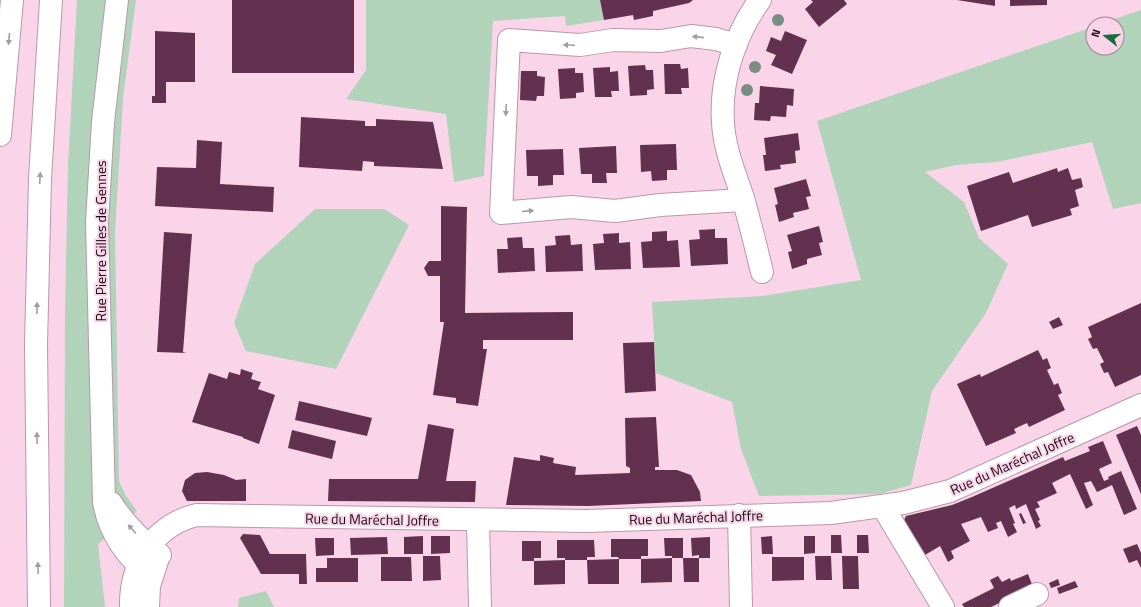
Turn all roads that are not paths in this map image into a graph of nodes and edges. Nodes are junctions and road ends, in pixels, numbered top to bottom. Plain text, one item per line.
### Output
1 (12, 0) edge
2 (51, 0) edge
3 (117, 0) edge
4 (760, 0) edge
5 (736, 45) junction
6 (0, 135) edge
7 (743, 200) junction
8 (762, 272) dead end
9 (1141, 405) edge
10 (883, 507) junction
11 (739, 515) junction
12 (478, 520) junction
13 (150, 560) junction
14 (1037, 594) dead end
15 (40, 607) edge
16 (131, 607) edge
17 (148, 607) edge
18 (480, 607) edge
19 (741, 607) edge
20 (943, 607) edge
21 (1010, 607) edge

1 -> 6 main road
15 -> 2 main road
3 - 13 main road, Rue Pierre Gilles de Gennes
4 - 5 main road
5 - 7 main road
5 -> 7 main road
7 - 8 main road
9 - 10 main road, Rue du Maréchal Joffre
10 - 11 main road, Rue du Maréchal Joffre
10 - 20 main road
11 - 12 main road, Rue du Maréchal Joffre
11 - 19 main road
12 - 13 main road, Rue du Maréchal Joffre
12 - 18 main road
13 - 16 main road
13 - 17 main road
14 - 21 main road

